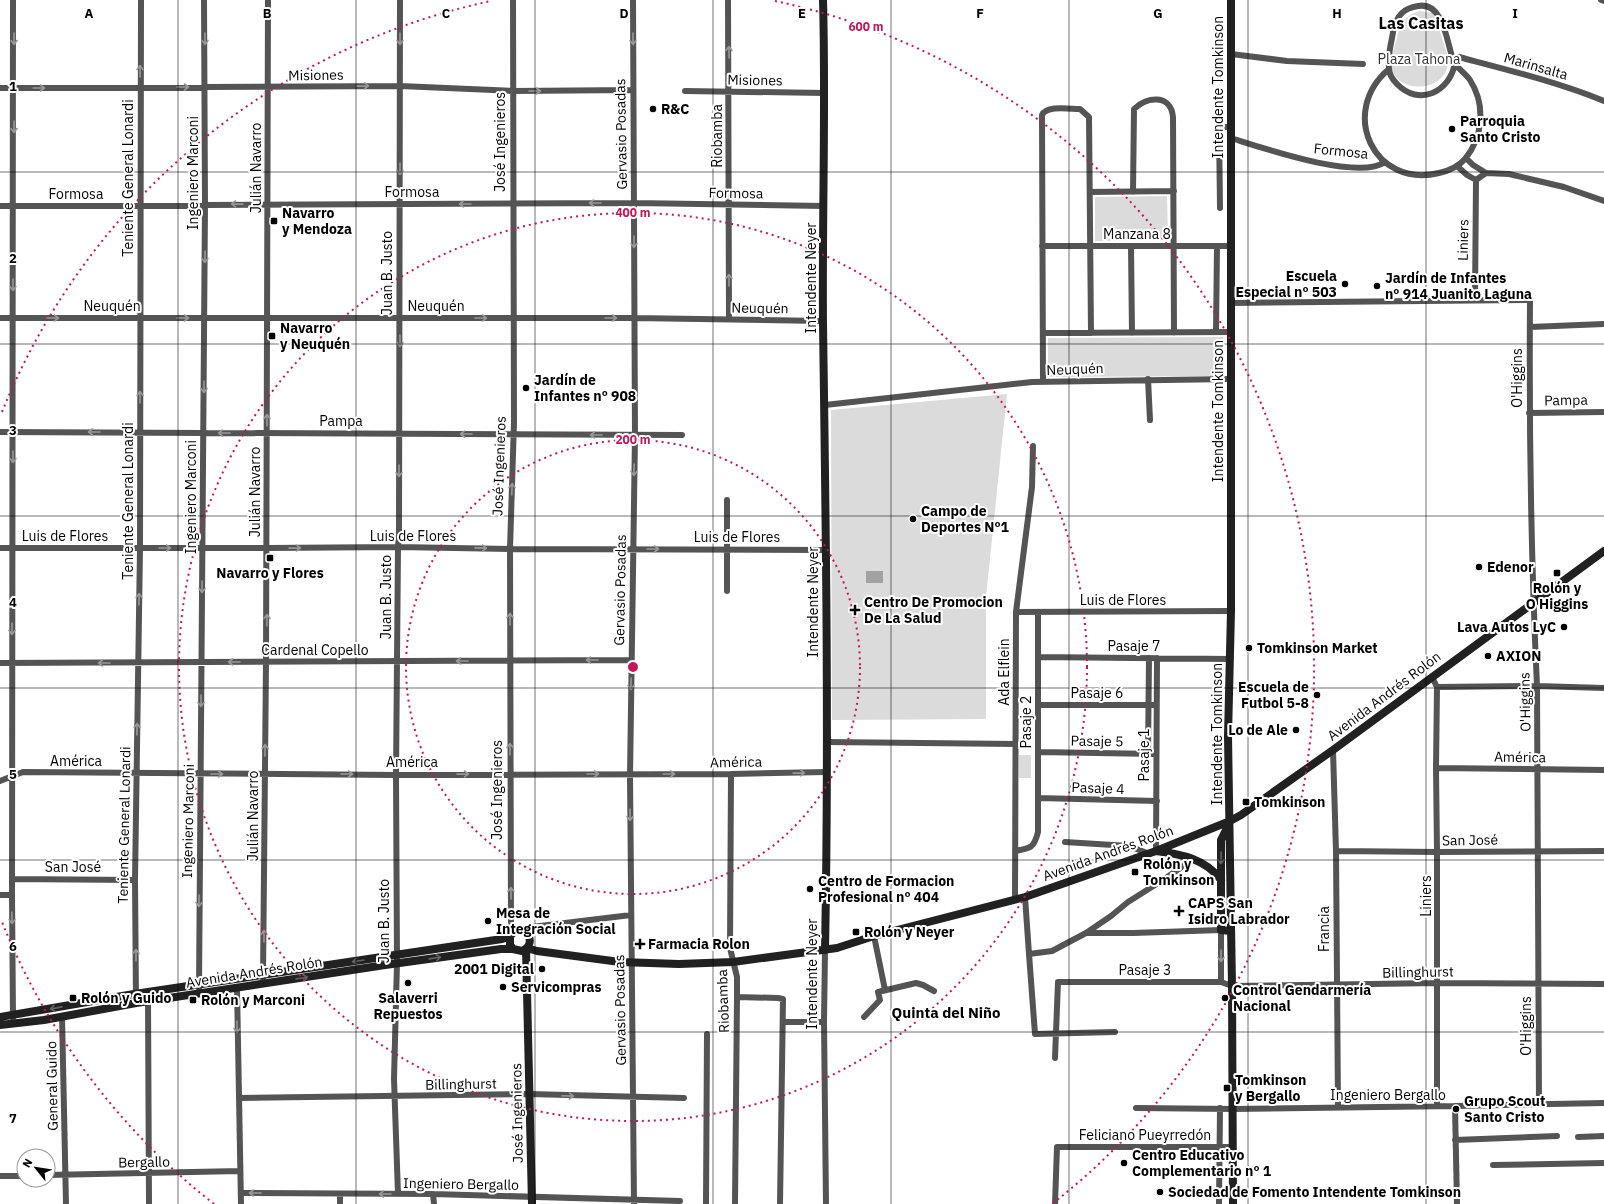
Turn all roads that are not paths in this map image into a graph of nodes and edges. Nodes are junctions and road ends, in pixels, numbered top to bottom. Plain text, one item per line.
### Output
1 (13, 0) edge
2 (140, 0) edge
3 (204, 0) edge
4 (268, 0) edge
5 (400, 0) edge
6 (513, 0) edge
7 (633, 0) edge
8 (728, 0) edge
9 (823, 0) edge
10 (1231, 0) edge
11 (1421, 3) edge
12 (1231, 54) junction
13 (1459, 57) dead end
14 (1455, 63) junction
15 (1363, 64) dead end
16 (1389, 69) junction
17 (400, 86) junction
18 (205, 87) junction
19 (268, 87) junction
20 (0, 88) edge
21 (14, 88) junction
22 (140, 88) junction
23 (633, 90) junction
24 (514, 91) junction
25 (685, 91) dead end
26 (729, 91) junction
27 (825, 93) junction
28 (1604, 101) edge
29 (1216, 118) dead end
30 (1231, 127) junction
31 (1219, 128) junction
32 (1231, 138) junction
33 (1466, 158) junction
34 (1385, 162) junction
35 (1457, 166) junction
36 (1486, 173) junction
37 (1476, 180) junction
38 (1174, 191) junction
39 (1090, 192) junction
40 (1133, 192) junction
41 (1604, 201) edge
42 (513, 203) junction
43 (634, 203) junction
44 (205, 204) junction
45 (400, 204) junction
46 (140, 205) junction
47 (268, 205) junction
48 (729, 205) junction
49 (0, 206) edge
50 (14, 206) junction
51 (824, 206) junction
52 (1220, 208) dead end
53 (1042, 246) junction
54 (1090, 246) junction
55 (1131, 246) junction
56 (1174, 246) junction
57 (1217, 246) junction
58 (1232, 246) junction
59 (1474, 300) junction
60 (1232, 303) junction
61 (0, 318) edge
62 (13, 318) junction
63 (140, 318) junction
64 (204, 318) junction
65 (268, 318) junction
66 (399, 318) junction
67 (514, 318) junction
68 (634, 318) junction
69 (730, 319) junction
70 (824, 321) junction
71 (1604, 324) edge
72 (1530, 327) junction
73 (1174, 332) junction
74 (1216, 332) junction
75 (1232, 332) junction
76 (1043, 333) junction
77 (1091, 333) junction
78 (1132, 333) junction
79 (1148, 379) junction
80 (1231, 379) junction
81 (1043, 382) junction
82 (825, 405) junction
83 (1529, 412) junction
84 (1604, 412) edge
85 (1150, 420) dead end
86 (0, 432) edge
87 (13, 432) junction
88 (140, 432) junction
89 (203, 433) junction
90 (267, 433) junction
91 (399, 434) junction
92 (514, 434) junction
93 (635, 435) junction
94 (682, 435) dead end
95 (1033, 446) dead end
96 (727, 500) dead end
97 (398, 547) junction
98 (0, 548) edge
99 (13, 548) junction
100 (140, 548) junction
101 (202, 548) junction
102 (267, 548) junction
103 (510, 549) junction
104 (632, 549) junction
105 (727, 549) junction
106 (825, 550) junction
107 (1604, 551) edge
108 (727, 591) dead end
109 (1535, 601) junction
110 (1231, 611) junction
111 (1016, 612) junction
112 (1038, 612) junction
113 (1038, 658) junction
114 (1149, 658) junction
115 (1157, 658) junction
116 (1230, 659) junction
117 (631, 660) junction
118 (398, 661) junction
119 (510, 661) junction
120 (201, 662) junction
121 (266, 662) junction
122 (0, 663) edge
123 (12, 663) junction
124 (138, 663) junction
125 (1432, 677) junction
126 (1537, 686) junction
127 (1437, 687) junction
128 (1604, 688) edge
129 (1038, 705) junction
130 (1148, 705) junction
131 (1156, 705) junction
132 (826, 742) junction
133 (1016, 744) junction
134 (1333, 750) junction
135 (1038, 752) junction
136 (1148, 754) junction
137 (1156, 754) junction
138 (1436, 768) junction
139 (1537, 769) junction
140 (1604, 770) edge
141 (826, 772) junction
142 (136, 773) junction
143 (201, 773) junction
144 (510, 773) junction
145 (265, 774) junction
146 (396, 774) junction
147 (630, 774) junction
148 (731, 774) junction
149 (12, 778) junction
150 (0, 782) edge
151 (1038, 798) junction
152 (1157, 801) junction
153 (1230, 821) junction
154 (1065, 842) dead end
155 (1015, 851) junction
156 (1336, 851) junction
157 (1538, 851) junction
158 (1604, 851) edge
159 (1152, 852) junction
160 (1438, 852) junction
161 (1193, 859) junction
162 (12, 879) junction
163 (135, 880) junction
164 (1221, 880) junction
165 (0, 895) edge
166 (12, 895) junction
167 (1025, 897) junction
168 (1015, 899) junction
169 (631, 915) junction
170 (522, 930) junction
171 (1221, 930) junction
172 (1231, 931) junction
173 (1086, 933) junction
174 (511, 934) junction
175 (874, 936) junction
176 (528, 947) junction
177 (513, 949) junction
178 (825, 950) junction
179 (1029, 954) junction
180 (397, 959) junction
181 (733, 962) junction
182 (632, 963) junction
183 (264, 975) junction
184 (1222, 982) junction
185 (1438, 983) junction
186 (263, 984) junction
187 (1538, 984) junction
188 (1604, 984) edge
189 (198, 985) junction
190 (1336, 985) junction
191 (1232, 986) junction
192 (237, 988) junction
193 (886, 990) junction
194 (934, 991) dead end
195 (148, 992) junction
196 (136, 994) junction
197 (199, 994) junction
198 (737, 997) junction
199 (148, 1002) junction
200 (136, 1003) junction
201 (62, 1016) junction
202 (0, 1017) edge
203 (864, 1017) dead end
204 (13, 1020) junction
205 (783, 1022) junction
206 (824, 1022) junction
207 (0, 1025) edge
208 (1115, 1032) dead end
209 (1057, 1033) junction
210 (707, 1034) dead end
211 (1055, 1058) dead end
212 (529, 1094) junction
213 (395, 1097) junction
214 (239, 1098) junction
215 (633, 1098) junction
216 (684, 1098) dead end
217 (1538, 1103) junction
218 (1604, 1103) edge
219 (1437, 1106) junction
220 (1455, 1106) junction
221 (1338, 1107) junction
222 (1136, 1108) dead end
223 (1220, 1108) junction
224 (1233, 1109) junction
225 (1557, 1136) dead end
226 (1604, 1136) edge
227 (1578, 1137) dead end
228 (1455, 1140) junction
229 (1220, 1147) junction
230 (1233, 1147) junction
231 (1604, 1163) edge
232 (1493, 1165) dead end
233 (240, 1171) junction
234 (150, 1174) junction
235 (56, 1175) edge
236 (66, 1175) junction
237 (0, 1176) edge
238 (16, 1176) edge
239 (241, 1193) junction
240 (340, 1194) junction
241 (398, 1194) junction
242 (434, 1194) junction
243 (531, 1201) edge
244 (680, 1201) dead end
245 (634, 1202) edge
246 (66, 1204) edge
247 (149, 1204) edge
248 (241, 1204) edge
249 (340, 1204) edge
250 (434, 1204) edge
251 (706, 1204) edge
252 (735, 1204) edge
253 (780, 1204) edge
254 (826, 1204) edge
255 (1055, 1204) edge
256 (1219, 1204) edge
257 (1233, 1204) edge
258 (1457, 1204) edge

1 -> 21 street
22 -> 2 street, Teniente General Lonardi
3 -> 18 street, Ingeniero Marconi
4 - 19 street, Julián Navarro
5 -> 17 street, Juan B. Justo
6 - 24 street, José Ingenieros
7 -> 23 street, Gervasio Posadas
26 -> 8 street, Riobamba
9 - 27 street, Intendente Neyer
10 - 12 street, Intendente Tomkinson
11 - 14 street
11 - 16 street
12 - 15 street
12 - 30 street, Intendente Tomkinson
13 - 28 street, Marinsalta
14 - 16 street
14 - 33 street
16 - 34 street
19 -> 17 street, Misiones
17 - 24 street, Misiones
17 -> 45 street, Juan B. Justo
18 - 19 street, Misiones
22 -> 18 street, Misiones
18 - 44 street, Ingeniero Marconi
19 - 47 street, Julián Navarro
20 - 21 street, Misiones
21 -> 22 street, Misiones
21 -> 50 street
22 - 46 street, Teniente General Lonardi
24 -> 23 street, Misiones
23 - 43 street, Gervasio Posadas
24 - 42 street, José Ingenieros
25 - 26 street, Misiones
26 - 27 street, Misiones
26 - 48 street, Riobamba
27 - 51 street, Intendente Neyer
29 - 31 street
30 - 31 street
30 - 32 street, Intendente Tomkinson
31 - 52 street
32 - 34 street, Formosa
32 - 58 street, Intendente Tomkinson
33 - 35 street
33 - 36 street
34 - 35 street, Formosa
35 - 37 street
36 - 37 street
36 - 41 street
37 - 59 street, Liniers
38 - 40 street
38 - 40 street
38 - 56 street
39 - 40 street
39 - 53 street
39 - 54 street
43 -> 42 street, Formosa
42 -> 45 street, Formosa
42 - 67 street, José Ingenieros
43 - 48 street, Formosa
43 -> 68 street, Gervasio Posadas
44 - 46 street, Formosa
47 -> 44 street, Formosa
44 -> 64 street, Ingeniero Marconi
45 - 47 street, Formosa
45 - 66 street, Juan B. Justo
46 - 50 street, Formosa
46 - 63 street, Teniente General Lonardi
47 - 65 street, Julián Navarro
48 - 51 street, Formosa
69 -> 48 street, Riobamba
49 - 50 street, Formosa
50 -> 62 street
51 - 70 street, Intendente Neyer
53 - 54 street, Manzana 8
53 - 76 street
54 - 55 street, Manzana 8
54 - 77 street
55 - 56 street, Manzana 8
55 - 78 street
56 - 57 street, Manzana 8
56 - 73 street
57 - 58 street, Manzana 8
57 - 74 street
58 - 60 street, Intendente Tomkinson
59 - 60 street
59 - 72 street, O'Higgins
60 - 75 street, Intendente Tomkinson
61 - 62 street, Neuquén
62 -> 63 street, Neuquén
62 - 87 street
63 -> 64 street, Neuquén
88 -> 63 street, Teniente General Lonardi
64 - 65 street, Neuquén
64 -> 89 street, Ingeniero Marconi
65 - 66 street, Neuquén
90 -> 65 street, Julián Navarro
66 -> 67 street, Neuquén
66 -> 91 street, Juan B. Justo
67 -> 68 street, Neuquén
67 - 92 street, José Ingenieros
68 - 69 street, Neuquén
68 - 93 street, Gervasio Posadas
69 - 70 street, Neuquén
70 - 82 street, Intendente Neyer
71 - 72 street
72 - 83 street, O'Higgins
73 - 74 street
73 - 78 street
74 - 75 street
75 - 80 street, Intendente Tomkinson
76 - 77 street
76 - 81 street
77 - 78 street
79 - 80 street, Neuquén
79 - 81 street, Neuquén
79 - 85 street
80 - 110 street, Intendente Tomkinson
81 - 82 street, Neuquén
82 - 106 street, Intendente Neyer
83 - 84 street, Pampa
83 - 109 street, O'Higgins
86 - 87 street, Pampa
88 -> 87 street, Pampa
87 -> 99 street
88 - 89 street, Pampa
88 - 100 street, Teniente General Lonardi
90 -> 89 street, Pampa
89 - 101 street, Ingeniero Marconi
90 - 91 street, Pampa
90 - 102 street, Julián Navarro
92 -> 91 street, Pampa
91 -> 97 street, Juan B. Justo
93 -> 92 street, Pampa
103 -> 92 street, José Ingenieros
93 - 94 street, Pampa
93 -> 104 street, Gervasio Posadas
95 - 111 street, Ada Elflein
96 - 105 street
102 -> 97 street, Luis de Flores
97 -> 103 street, Luis de Flores
97 - 118 street, Juan B. Justo
98 - 99 street, Luis de Flores
99 - 100 street, Luis de Flores
99 -> 123 street
100 -> 101 street, Luis de Flores
124 -> 100 street, Teniente General Lonardi
101 - 102 street, Luis de Flores
101 -> 120 street, Ingeniero Marconi
121 -> 102 street, Julián Navarro
103 - 104 street, Luis de Flores
119 -> 103 street, José Ingenieros
104 -> 105 street, Luis de Flores
104 - 117 street, Gervasio Posadas
105 - 106 street, Luis de Flores
105 - 108 street
106 - 132 street, Intendente Neyer
107 - 109 street, Avenida Andrés Rolón
109 - 125 street, Avenida Andrés Rolón
109 - 126 street, O'Higgins
110 - 112 street, Luis de Flores
110 - 116 street, Intendente Tomkinson
111 - 112 street, Luis de Flores
111 - 133 street, Ada Elflein
112 - 113 street, Pasaje 2
113 - 114 street, Pasaje 7
113 - 129 street, Pasaje 2
114 - 115 street, Pasaje 7
114 - 130 street, Pasaje 1
115 - 116 street, Pasaje 7
115 - 131 street, Pasaje 1
116 - 153 street, Intendente Tomkinson
117 -> 119 street, Cardenal Copello
117 -> 147 street, Gervasio Posadas
119 -> 118 street, Cardenal Copello
118 - 121 street, Cardenal Copello
118 - 146 street, Juan B. Justo
144 -> 119 street, José Ingenieros
121 -> 120 street, Cardenal Copello
120 - 124 street, Cardenal Copello
120 -> 143 street, Ingeniero Marconi
145 -> 121 street, Julián Navarro
122 - 123 street, Cardenal Copello
124 -> 123 street, Cardenal Copello
123 - 149 street
142 -> 124 street, Teniente General Lonardi
125 - 127 street
125 - 134 street, Avenida Andrés Rolón
126 - 127 street
126 - 128 street
126 - 139 street, O'Higgins
127 - 138 street, Liniers
129 - 130 street, Pasaje 6
129 - 135 street, Pasaje 2
130 - 131 street, Pasaje 6
130 - 136 street, Pasaje 1
131 - 137 street, Pasaje 1
132 - 133 street
132 - 141 street, Intendente Neyer
133 - 155 street, Ada Elflein
134 - 153 street, Avenida Andrés Rolón
134 - 156 street, Francia
135 - 136 street, Pasaje 5
135 - 151 street, Pasaje 2
136 - 137 street, Pasaje 5
137 - 152 street, Pasaje 1
138 - 139 street, América
138 - 160 street, Liniers
139 - 140 street, América
139 - 157 street, O'Higgins
148 -> 141 street, América
141 - 178 street, Intendente Neyer
142 - 143 street, América
142 - 149 street, América
142 - 163 street, Teniente General Lonardi
143 -> 145 street, América
143 -> 189 street, Ingeniero Marconi
146 -> 144 street, América
144 -> 147 street, América
174 -> 144 street, José Ingenieros
145 -> 146 street, América
183 -> 145 street, Julián Navarro
146 - 180 street, Juan B. Justo
147 -> 148 street, América
147 -> 169 street, Gervasio Posadas
148 - 181 street, Riobamba
149 - 150 street, América
149 - 162 street
151 - 152 street, Pasaje 4
151 - 155 street, Pasaje 2
152 - 159 street, Pasaje 1
153 - 159 street, Avenida Andrés Rolón
153 -> 164 street, Intendente Tomkinson
153 - 172 street, Intendente Tomkinson
154 - 159 street
155 - 168 street, Ada Elflein
156 - 160 street, San José
156 - 190 street, Francia
157 - 158 street, San José
157 - 160 street, San José
157 - 187 street, O'Higgins
159 - 161 street
159 - 167 street, Avenida Andrés Rolón
160 - 185 street, Liniers
161 - 164 street
161 - 173 street
162 - 163 street, San José
162 - 166 street
196 -> 163 street, Teniente General Lonardi
164 - 171 street, Intendente Tomkinson
165 - 166 street
166 -> 204 street
167 - 168 street, Avenida Andrés Rolón
167 - 179 street
168 - 175 street, Avenida Andrés Rolón
169 - 170 street
169 - 182 street, Gervasio Posadas
170 - 174 street, Avenida Andrés Rolón
170 - 176 street, Avenida Andrés Rolón
171 - 172 street
171 - 173 street
171 -> 184 street, Intendente Tomkinson
172 - 191 street, Intendente Tomkinson
173 - 179 street
174 - 177 street
174 - 180 street, Avenida Andrés Rolón
175 - 178 street, Avenida Andrés Rolón
175 - 193 street
176 - 177 street, Avenida Andrés Rolón
176 - 182 street, Avenida Andrés Rolón
176 - 212 street, José Ingenieros
180 -> 177 street, Avenida Andrés Rolón
178 - 181 street, Avenida Andrés Rolón
178 - 206 street, Intendente Neyer
179 - 209 street
180 -> 183 street, Avenida Andrés Rolón
186 -> 180 street, Avenida Andrés Rolón
180 - 213 street, Juan B. Justo
181 - 182 street, Avenida Andrés Rolón
181 - 198 street, Riobamba
182 - 215 street, Gervasio Posadas
183 - 186 street, Julián Navarro
183 - 189 street, Avenida Andrés Rolón
184 - 191 street, Pasaje 3
184 - 209 street, Pasaje 3
185 - 187 street, Billinghurst
185 - 190 street, Billinghurst
185 - 219 street, Liniers
186 - 192 street, Avenida Andrés Rolón
187 - 188 street, Billinghurst
187 - 217 street, O'Higgins
189 - 195 street, Avenida Andrés Rolón
189 - 197 street, Ingeniero Marconi
190 - 191 street, Billinghurst
190 - 221 street, Francia
191 - 224 street, Intendente Tomkinson
192 - 197 street, Avenida Andrés Rolón
192 -> 214 street
193 - 194 street
193 - 203 street
195 - 196 street, Avenida Andrés Rolón
195 - 199 street
196 - 200 street, Teniente General Lonardi
196 -> 204 street, Avenida Andrés Rolón
197 - 199 street, Avenida Andrés Rolón
198 - 205 street
198 - 252 street, Riobamba
199 - 200 street, Avenida Andrés Rolón
199 - 234 street
200 - 201 street, Avenida Andrés Rolón
201 - 204 street, Avenida Andrés Rolón
201 - 236 street, General Guido
202 - 204 street, Avenida Andrés Rolón
204 - 207 street, Avenida Andrés Rolón
205 - 206 street
205 - 253 street
206 - 254 street, Intendente Neyer
208 - 209 street
209 - 211 street
210 - 251 street
212 - 213 street, Billinghurst
212 -> 215 street, Billinghurst
212 - 243 street, José Ingenieros
213 - 214 street, Billinghurst
213 - 241 street, Juan B. Justo
214 - 233 street
215 - 216 street, Billinghurst
215 - 245 street, Gervasio Posadas
217 - 218 street, Ingeniero Bergallo
217 - 220 street, Ingeniero Bergallo
219 - 220 street, Ingeniero Bergallo
219 - 221 street, Ingeniero Bergallo
220 - 228 street
221 - 224 street, Ingeniero Bergallo
222 - 223 street, Ingeniero Bergallo
223 - 224 street, Ingeniero Bergallo
223 - 229 street
224 - 230 street, Intendente Tomkinson
225 - 228 street
226 - 227 street
228 - 258 street
229 - 230 street, Feliciano Pueyrredón
229 - 255 street, Feliciano Pueyrredón
229 - 256 street
230 - 257 street, Intendente Tomkinson
231 - 232 street
233 - 234 street, Bergallo
233 - 239 street
234 - 236 street, Bergallo
234 - 247 street
235 - 236 street, Bergallo
236 - 246 street, General Guido
237 - 238 street
240 -> 239 street, Ingeniero Bergallo
239 - 248 street
241 -> 240 street, Ingeniero Bergallo
240 - 249 street
241 - 242 street, Ingeniero Bergallo
242 - 243 street, Ingeniero Bergallo
242 - 250 street
243 - 245 street, Ingeniero Bergallo
244 - 245 street, Ingeniero Bergallo

